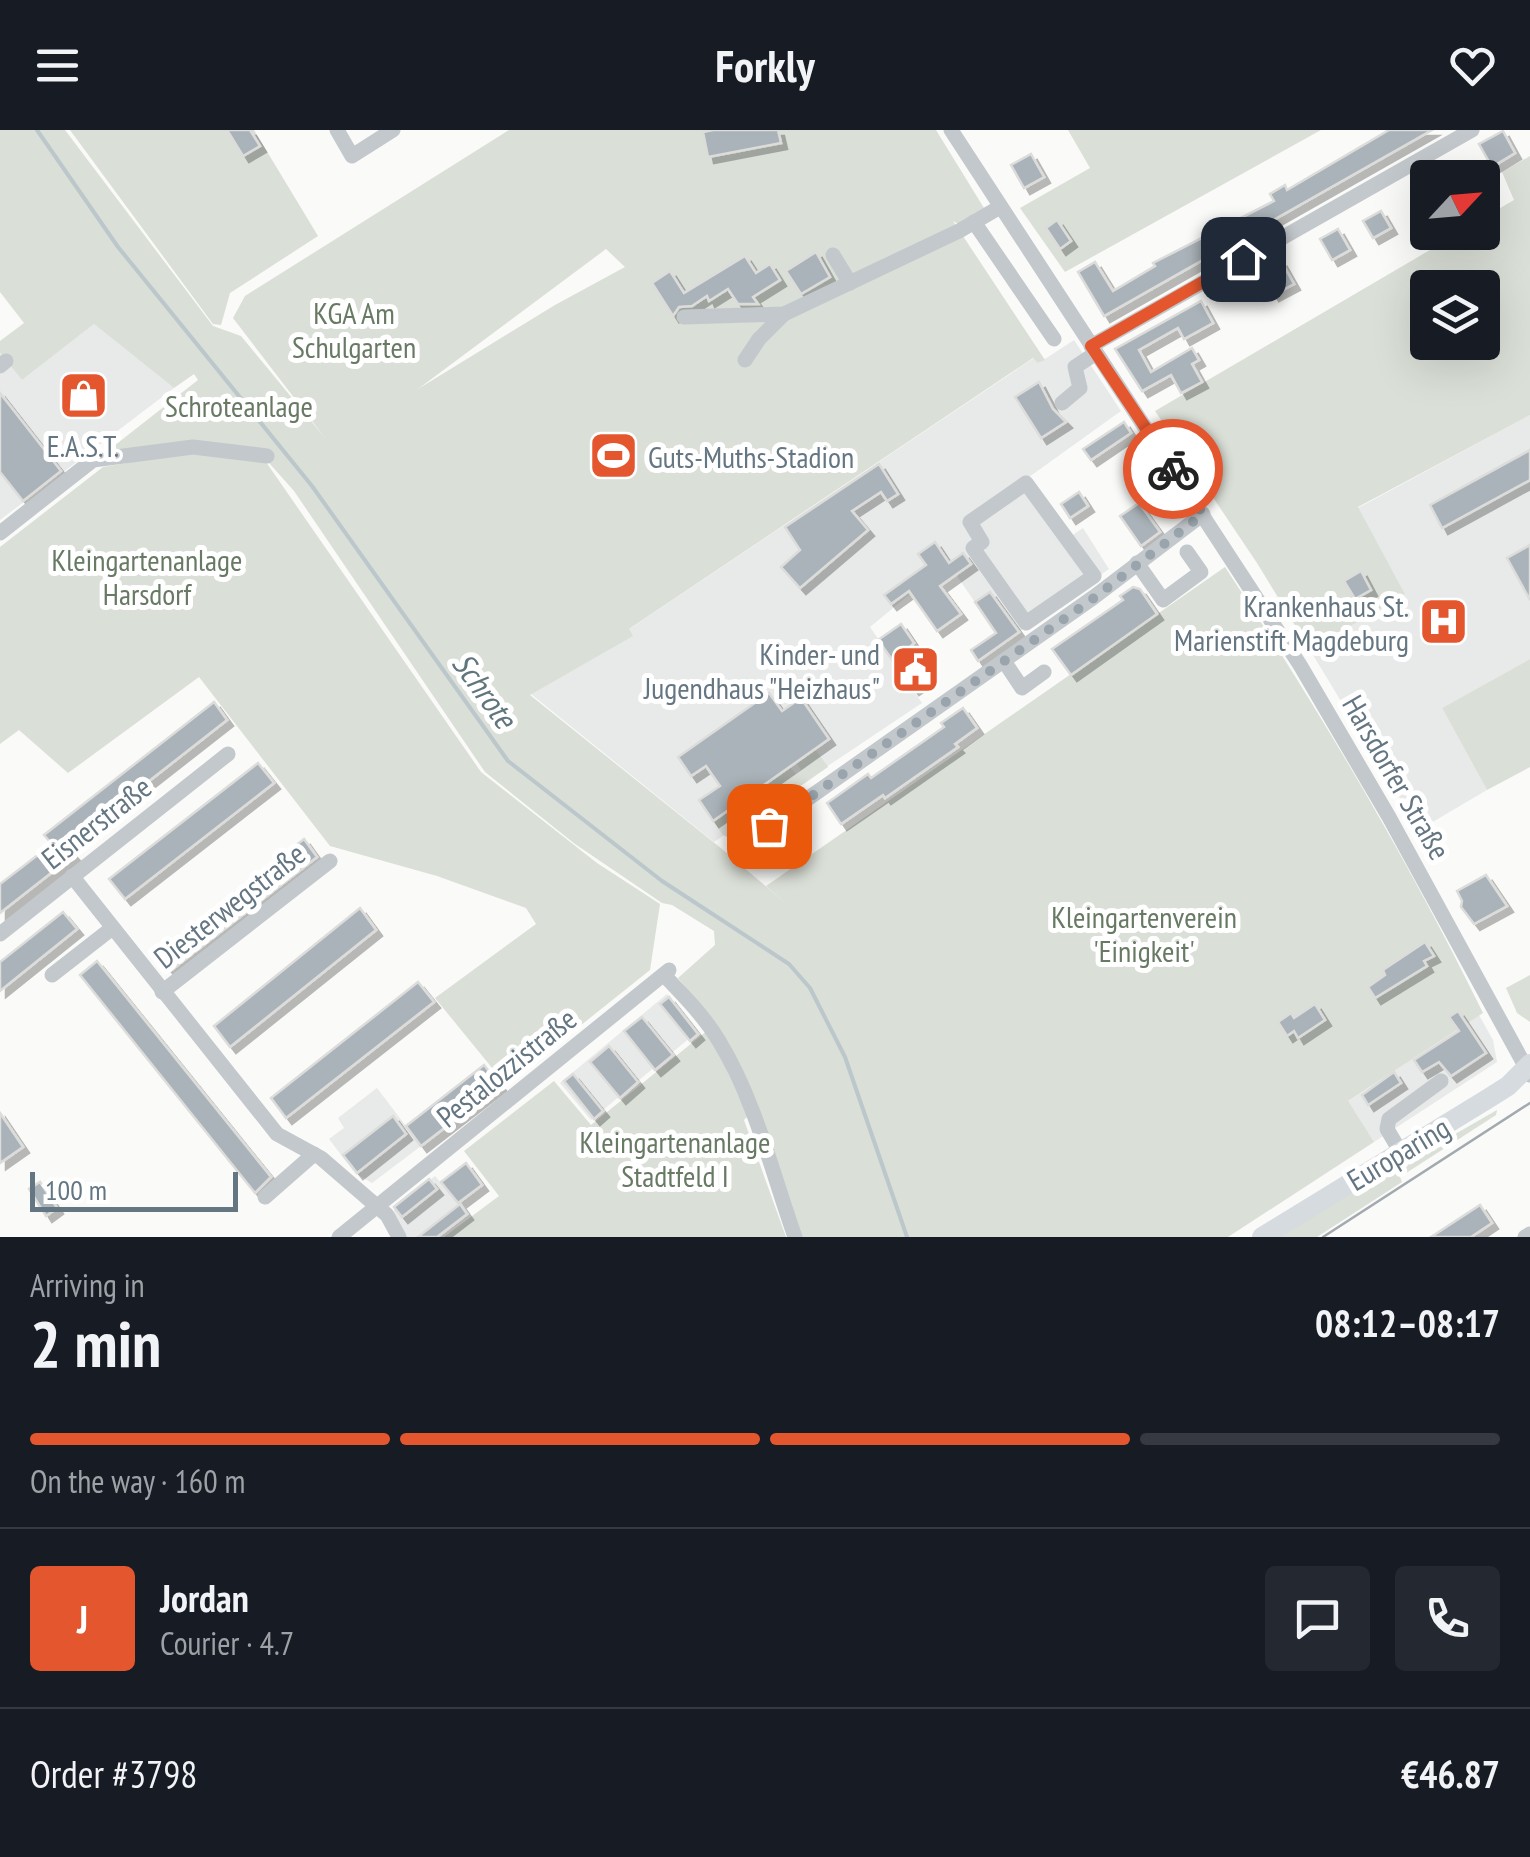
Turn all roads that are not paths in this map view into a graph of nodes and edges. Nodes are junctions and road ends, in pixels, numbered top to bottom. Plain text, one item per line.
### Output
1 (337, 130) edge
2 (394, 130) edge
3 (951, 130) edge
4 (1472, 130) edge
5 (1000, 207) junction
6 (974, 222) junction
7 (833, 254) dead end
8 (1055, 260) dead end
9 (1039, 269) junction
10 (850, 283) junction
11 (784, 314) junction
12 (684, 317) dead end
13 (1054, 338) dead end
14 (1093, 349) junction
15 (745, 360) dead end
16 (1062, 403) dead end
17 (268, 456) dead end
18 (1203, 514) junction
19 (0, 533) edge
20 (1187, 552) dead end
21 (1138, 563) junction
22 (1026, 623) joint
23 (1004, 661) junction
24 (1044, 672) dead end
25 (228, 754) dead end
26 (769, 826) dead end
27 (330, 861) dead end
28 (72, 876) junction
29 (112, 929) junction
30 (0, 934) edge
31 (52, 975) dead end
32 (162, 992) junction
33 (1529, 1069) edge
34 (1442, 1082) dead end
35 (1400, 1151) junction
36 (314, 1154) junction
37 (266, 1197) dead end
38 (378, 1206) junction
39 (339, 1237) edge
40 (400, 1237) edge
41 (795, 1237) edge
42 (1262, 1237) edge

1 - 2 street
3 - 5 street, Harsdorfer Straße
4 - 14 street
5 - 6 street
5 - 9 street, Harsdorfer Straße
6 - 10 street
6 - 13 street
7 - 10 street
8 - 9 street
9 - 14 street, Harsdorfer Straße
10 - 11 street
11 - 12 street
11 - 15 street
14 - 16 street
14 - 18 street, Harsdorfer Straße
17 - 19 street
18 - 21 street
18 - 33 street, Harsdorfer Straße
20 - 21 street
21 - 23 street
22 - 22 street
23 - 24 street
23 - 26 street
25 - 28 street, Eisnerstraße
27 - 32 street, Diesterwegstraße
28 - 29 street, Diesterwegstraße
28 - 30 street, Eisnerstraße
29 - 31 street
29 - 32 street, Diesterwegstraße
32 - 36 street, Diesterwegstraße
33 - 35 main road, Europaring
34 - 35 street
35 - 42 main road, Europaring
36 - 37 street
36 - 38 street, Diesterwegstraße
38 - 39 street, Pestalozzistraße
38 - 40 street
38 - 41 street, Pestalozzistraße

